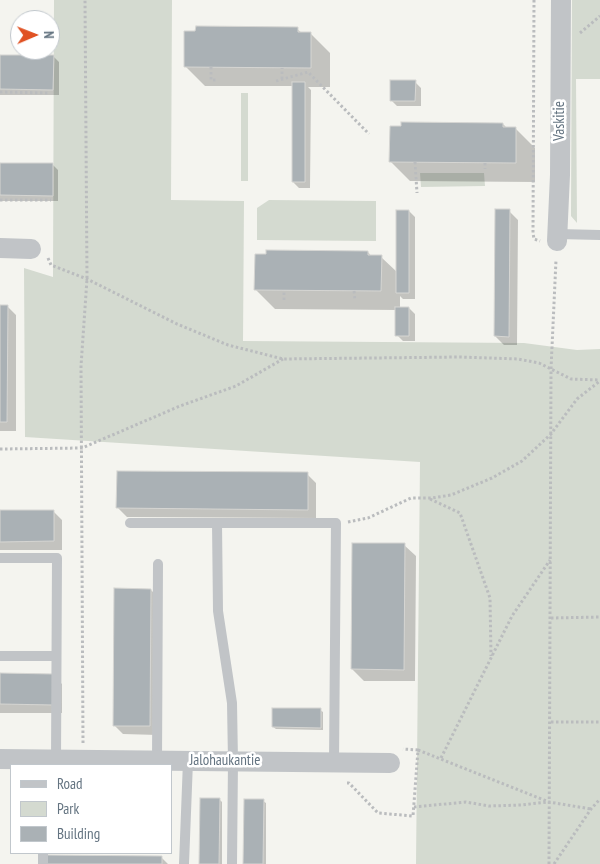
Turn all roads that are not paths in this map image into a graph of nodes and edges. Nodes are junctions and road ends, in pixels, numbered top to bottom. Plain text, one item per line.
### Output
1 (561, 0) edge
2 (600, 235) edge
3 (558, 238) joint
4 (0, 248) edge
5 (39, 253) road end
6 (130, 523) dead end
7 (217, 523) junction
8 (0, 558) edge
9 (158, 564) dead end
10 (0, 656) edge
11 (56, 656) junction
12 (0, 759) edge
13 (157, 761) junction
14 (188, 761) junction
15 (47, 762) edge
16 (233, 762) junction
17 (334, 762) junction
18 (390, 763) dead end
19 (184, 864) edge
20 (232, 864) edge

1 - 3 street, Vaskitie
2 - 3 lane
4 - 5 street
6 - 7 lane
7 - 16 lane
7 - 17 lane
8 - 11 lane
9 - 13 lane
10 - 11 lane
11 - 15 lane
12 - 15 street, Jalohaukantie
13 - 14 street, Jalohaukantie
13 - 15 street, Jalohaukantie
14 - 16 street, Jalohaukantie
14 - 19 lane
16 - 17 street, Jalohaukantie
16 - 20 lane
17 - 18 street, Jalohaukantie

